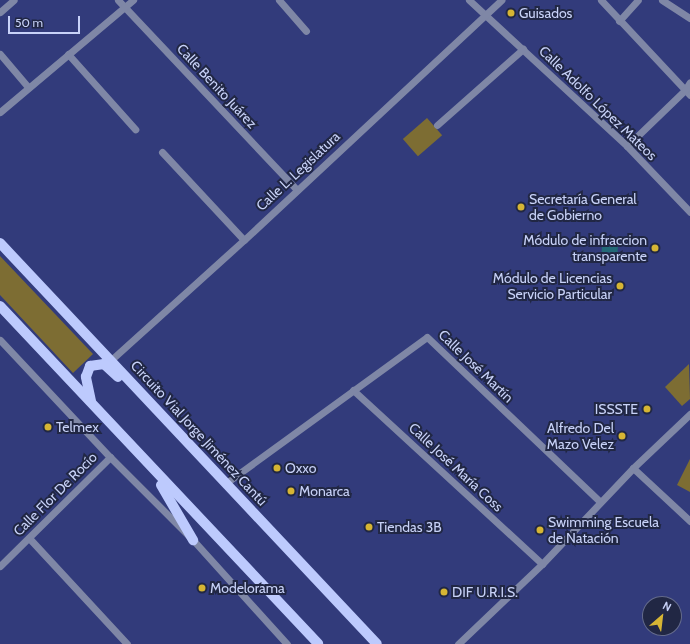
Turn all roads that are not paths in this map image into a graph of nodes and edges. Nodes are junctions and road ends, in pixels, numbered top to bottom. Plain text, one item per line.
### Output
1 (14, 0) edge
2 (118, 0) edge
3 (133, 0) edge
4 (278, 0) edge
5 (469, 0) edge
6 (501, 0) edge
7 (601, 0) edge
8 (638, 0) edge
9 (662, 0) edge
10 (124, 7) junction
11 (0, 12) edge
12 (485, 15) junction
13 (690, 18) edge
14 (619, 21) junction
15 (306, 31) dead end
16 (523, 48) junction
17 (0, 54) edge
18 (68, 54) junction
19 (690, 82) edge
20 (28, 87) junction
21 (688, 93) edge
22 (0, 112) edge
23 (437, 125) dead end
24 (135, 129) dead end
25 (627, 146) junction
26 (162, 152) dead end
27 (297, 190) junction
28 (690, 212) edge
29 (244, 240) junction
30 (0, 243) edge
31 (0, 306) edge
32 (0, 340) edge
33 (111, 360) junction
34 (353, 390) junction
35 (91, 402) junction
36 (690, 414) edge
37 (188, 442) junction
38 (110, 458) junction
39 (633, 468) junction
40 (152, 470) junction
41 (226, 483) junction
42 (600, 502) junction
43 (690, 521) edge
44 (29, 538) junction
45 (193, 540) junction
46 (542, 564) junction
47 (0, 566) edge
48 (127, 644) edge
49 (287, 644) edge
50 (318, 644) edge
51 (377, 644) edge
52 (458, 644) edge

1 - 11 street
2 - 10 street, Calle Benito Juárez
3 - 10 street
4 - 15 street
5 - 12 street, Calle Adolfo López Mateos
6 - 12 street, Calle L. Legislatura
7 - 14 street
8 - 14 street
9 - 13 street
10 - 18 street
10 - 27 street, Calle Benito Juárez
12 - 16 street, Calle Adolfo López Mateos
12 - 27 street, Calle L. Legislatura
14 - 21 street
16 - 23 street
16 - 25 street, Calle Adolfo López Mateos
17 - 20 street
18 - 20 street
18 - 24 street
19 - 21 street
20 - 22 street
21 - 25 street
25 - 28 street, Calle Adolfo López Mateos
26 - 29 street
27 - 29 street, Calle L. Legislatura
29 - 33 street, Calle L. Legislatura
30 - 33 main road, Circuito Vial Jorge Jiménez Cantú
31 - 35 main road
32 - 38 street
33 - 37 main road, Circuito Vial Jorge Jiménez Cantú
34 - 41 street, Calle José Martín
34 - 42 street, Calle José Martín
34 - 46 street, Calle José María Coss
35 - 37 main road
35 - 40 main road
36 - 39 street
37 - 41 main road, Circuito Vial Jorge Jiménez Cantú
38 - 44 street, Calle Flor De Rocío
38 - 45 street
39 - 42 street
39 - 43 street
40 - 45 main road
40 - 50 main road
41 - 51 main road, Circuito Vial Jorge Jiménez Cantú
42 - 46 street
44 - 47 street, Calle Flor De Rocío
44 - 48 street
45 - 49 street
46 - 52 street

